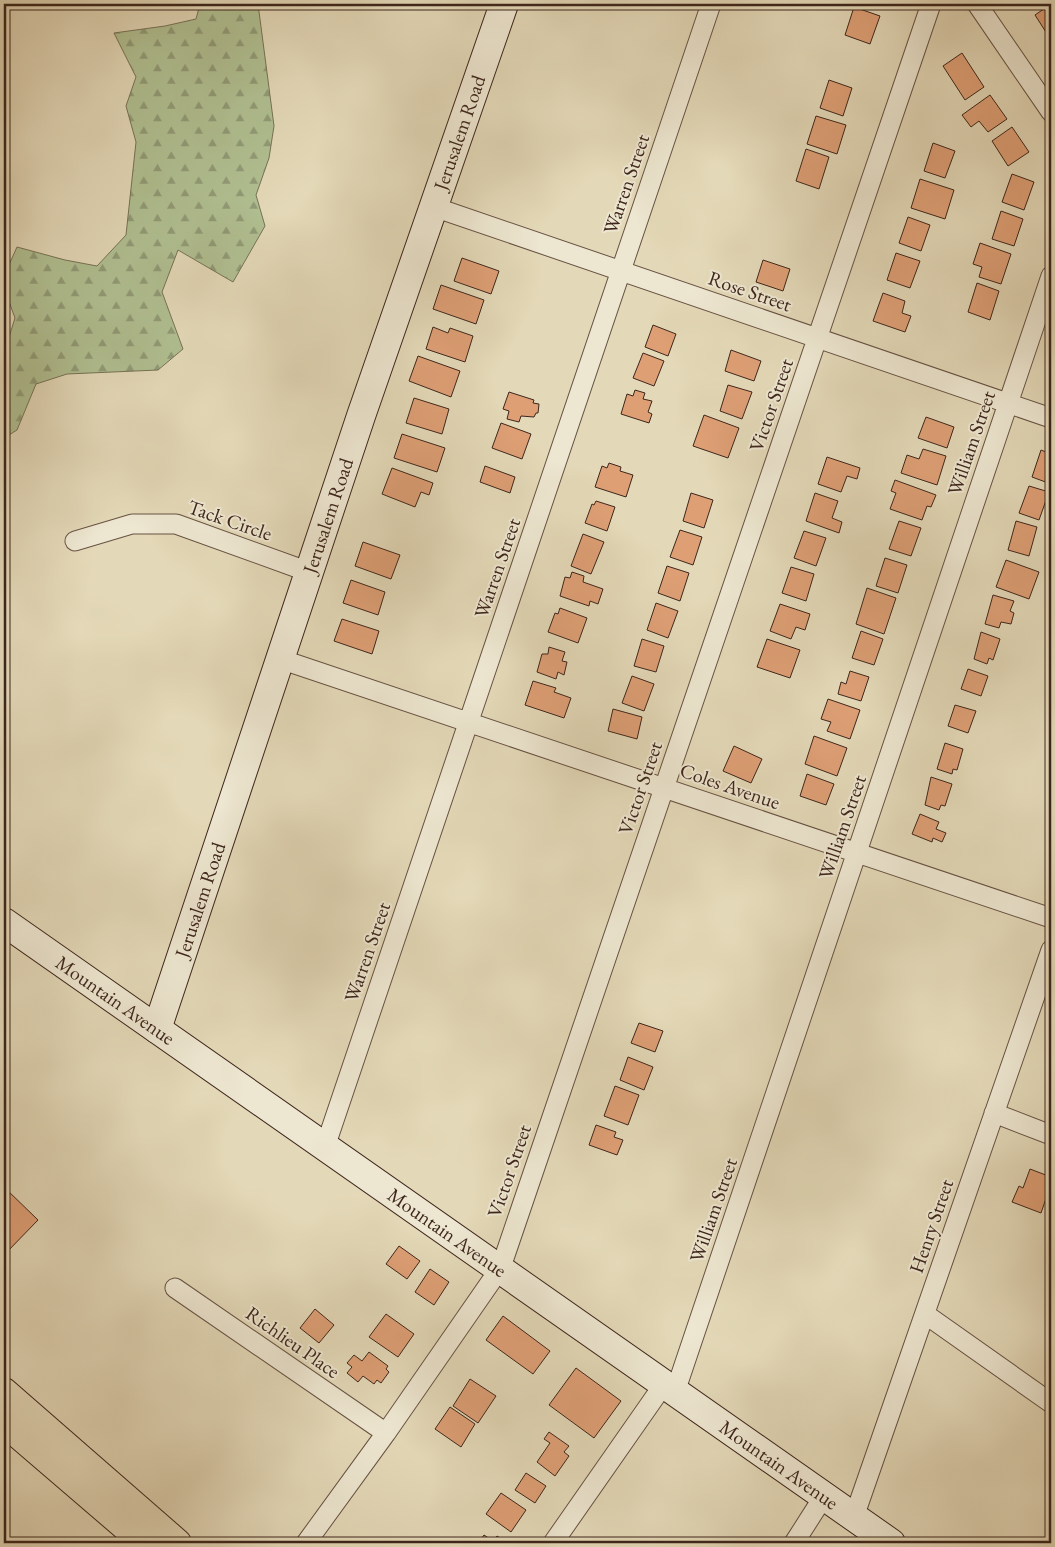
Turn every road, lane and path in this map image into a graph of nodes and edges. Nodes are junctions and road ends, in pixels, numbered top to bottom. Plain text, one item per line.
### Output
1 (504, 4) edge
2 (711, 4) edge
3 (931, 4) edge
4 (976, 4) edge
5 (1051, 112) edge
6 (434, 208) junction
7 (621, 271) junction
8 (1051, 276) edge
9 (817, 338) junction
10 (1008, 403) junction
11 (1051, 418) edge
12 (76, 542) dead end
13 (309, 572) junction
14 (280, 659) junction
15 (468, 722) junction
16 (664, 788) junction
17 (857, 853) junction
18 (1051, 918) edge
19 (4, 922) edge
20 (1051, 950) edge
21 (157, 1029) junction
22 (994, 1113) junction
23 (1051, 1135) edge
24 (325, 1147) junction
25 (499, 1269) junction
26 (175, 1288) dead end
27 (925, 1314) junction
28 (670, 1388) junction
29 (4, 1392) edge
30 (1051, 1403) edge
31 (4, 1422) edge
32 (386, 1433) junction
33 (824, 1496) junction
34 (854, 1517) junction
35 (145, 1543) edge
36 (177, 1543) edge
37 (306, 1543) edge
38 (553, 1543) edge
39 (794, 1543) edge
40 (891, 1543) edge

1 - 6 street, Jerusalem Road
2 - 7 street, Warren Street
3 - 9 street, Victor Street
4 - 5 street
6 - 7 street, Rose Street
6 - 13 street, Jerusalem Road
7 - 9 street, Rose Street
7 - 15 street, Warren Street
8 - 10 street, William Street
9 - 10 street, Rose Street
9 - 16 street, Victor Street
10 - 11 street, Rose Street
10 - 17 street, William Street
12 - 13 street, Tack Circle
13 - 14 street, Jerusalem Road
14 - 15 street, Coles Avenue
14 - 21 street, Jerusalem Road
15 - 16 street, Coles Avenue
15 - 24 street, Warren Street
16 - 17 street, Coles Avenue
16 - 25 street, Victor Street
17 - 18 street, Coles Avenue
17 - 28 street, William Street
19 - 21 street, Mountain Avenue
20 - 22 street, Henry Street
21 - 24 street, Mountain Avenue
22 - 23 street
22 - 27 street, Henry Street
24 - 25 street, Mountain Avenue
25 - 28 street, Mountain Avenue
25 - 32 street, Victor Street
26 - 32 street, Richlieu Place
27 - 30 street
27 - 34 street, Henry Street
28 - 33 street, Mountain Avenue
28 - 38 street, William Street
29 - 36 highway
31 - 35 highway
32 - 37 street, Victor Street
33 - 34 street, Mountain Avenue
33 - 39 street
34 - 40 street, Mountain Avenue

